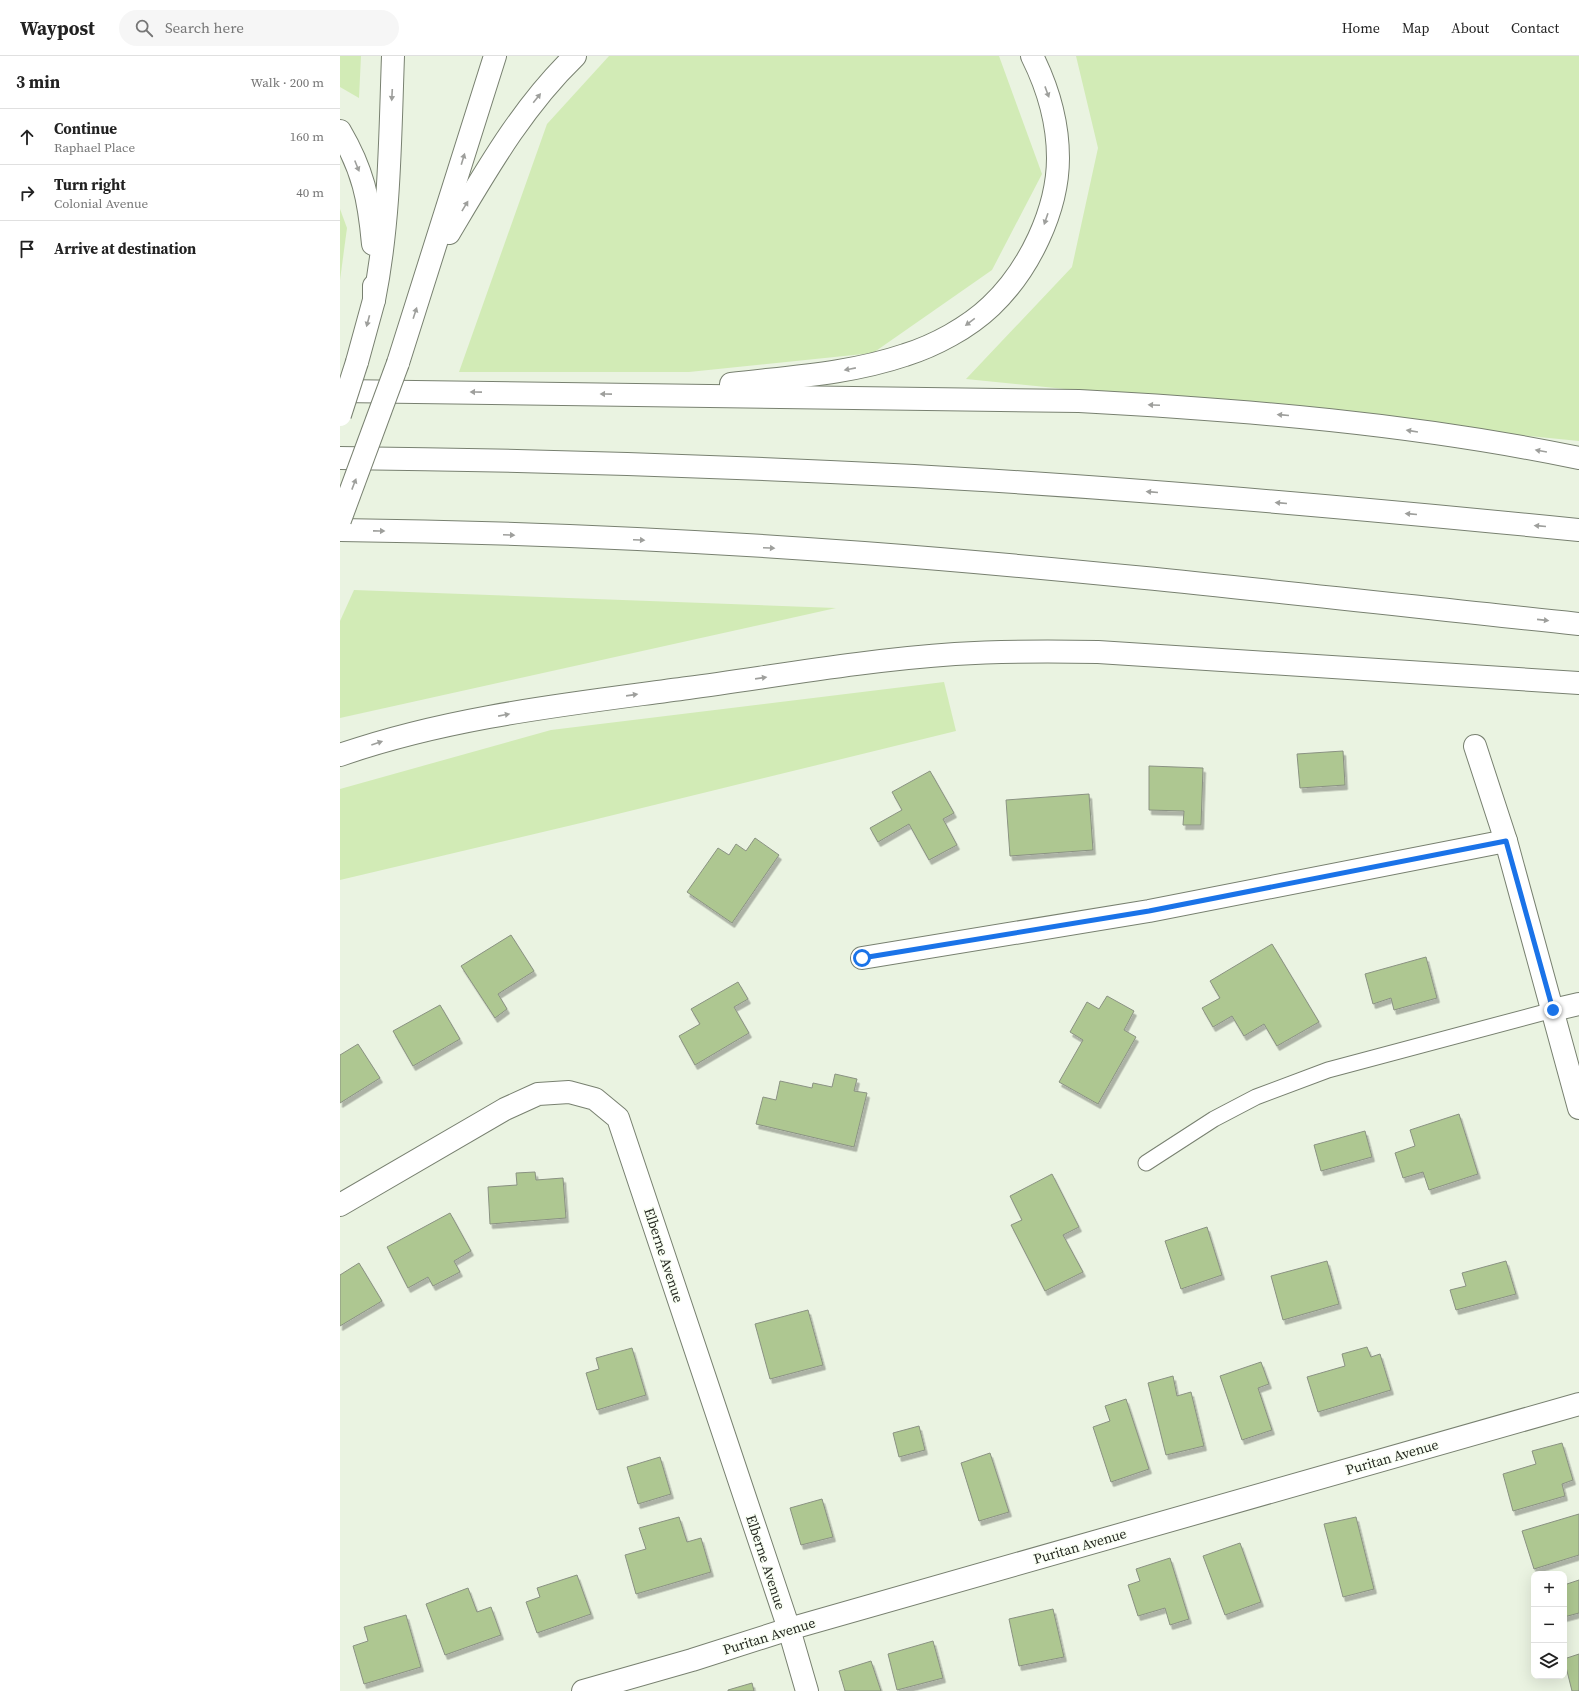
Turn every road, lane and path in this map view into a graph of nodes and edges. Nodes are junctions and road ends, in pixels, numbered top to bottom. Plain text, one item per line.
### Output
1 (393, 56) edge
2 (495, 56) edge
3 (575, 56) edge
4 (1032, 56) edge
5 (340, 131) edge
6 (431, 263) junction
7 (374, 300) junction
8 (340, 391) edge
9 (645, 394) junction
10 (340, 415) edge
11 (340, 458) edge
12 (1579, 458) edge
13 (340, 520) edge
14 (340, 530) edge
15 (1579, 530) edge
16 (1579, 624) edge
17 (1579, 683) edge
18 (1475, 746) dead end
19 (340, 755) edge
20 (1506, 841) junction
21 (862, 958) dead end
22 (1579, 1004) edge
23 (1553, 1010) junction
24 (1579, 1108) edge
25 (1146, 1163) dead end
26 (340, 1205) edge
27 (1579, 1404) edge
28 (789, 1629) junction
29 (583, 1691) edge
30 (807, 1691) edge

1 -> 7 main road
6 -> 2 main road
6 -> 3 main road
4 -> 9 main road
5 -> 7 main road
13 -> 6 main road, bridge
7 -> 10 main road, bridge
9 -> 8 main road
12 -> 9 main road
15 -> 11 main road
14 -> 16 main road
19 -> 17 main road
18 - 20 main road
20 - 21 main road
20 - 23 main road
22 - 23 main road
23 - 24 main road
23 - 25 lane
26 - 28 main road, Elberne Avenue
27 - 28 main road, Puritan Avenue
28 - 29 main road, Puritan Avenue
28 - 30 main road, Elberne Avenue

